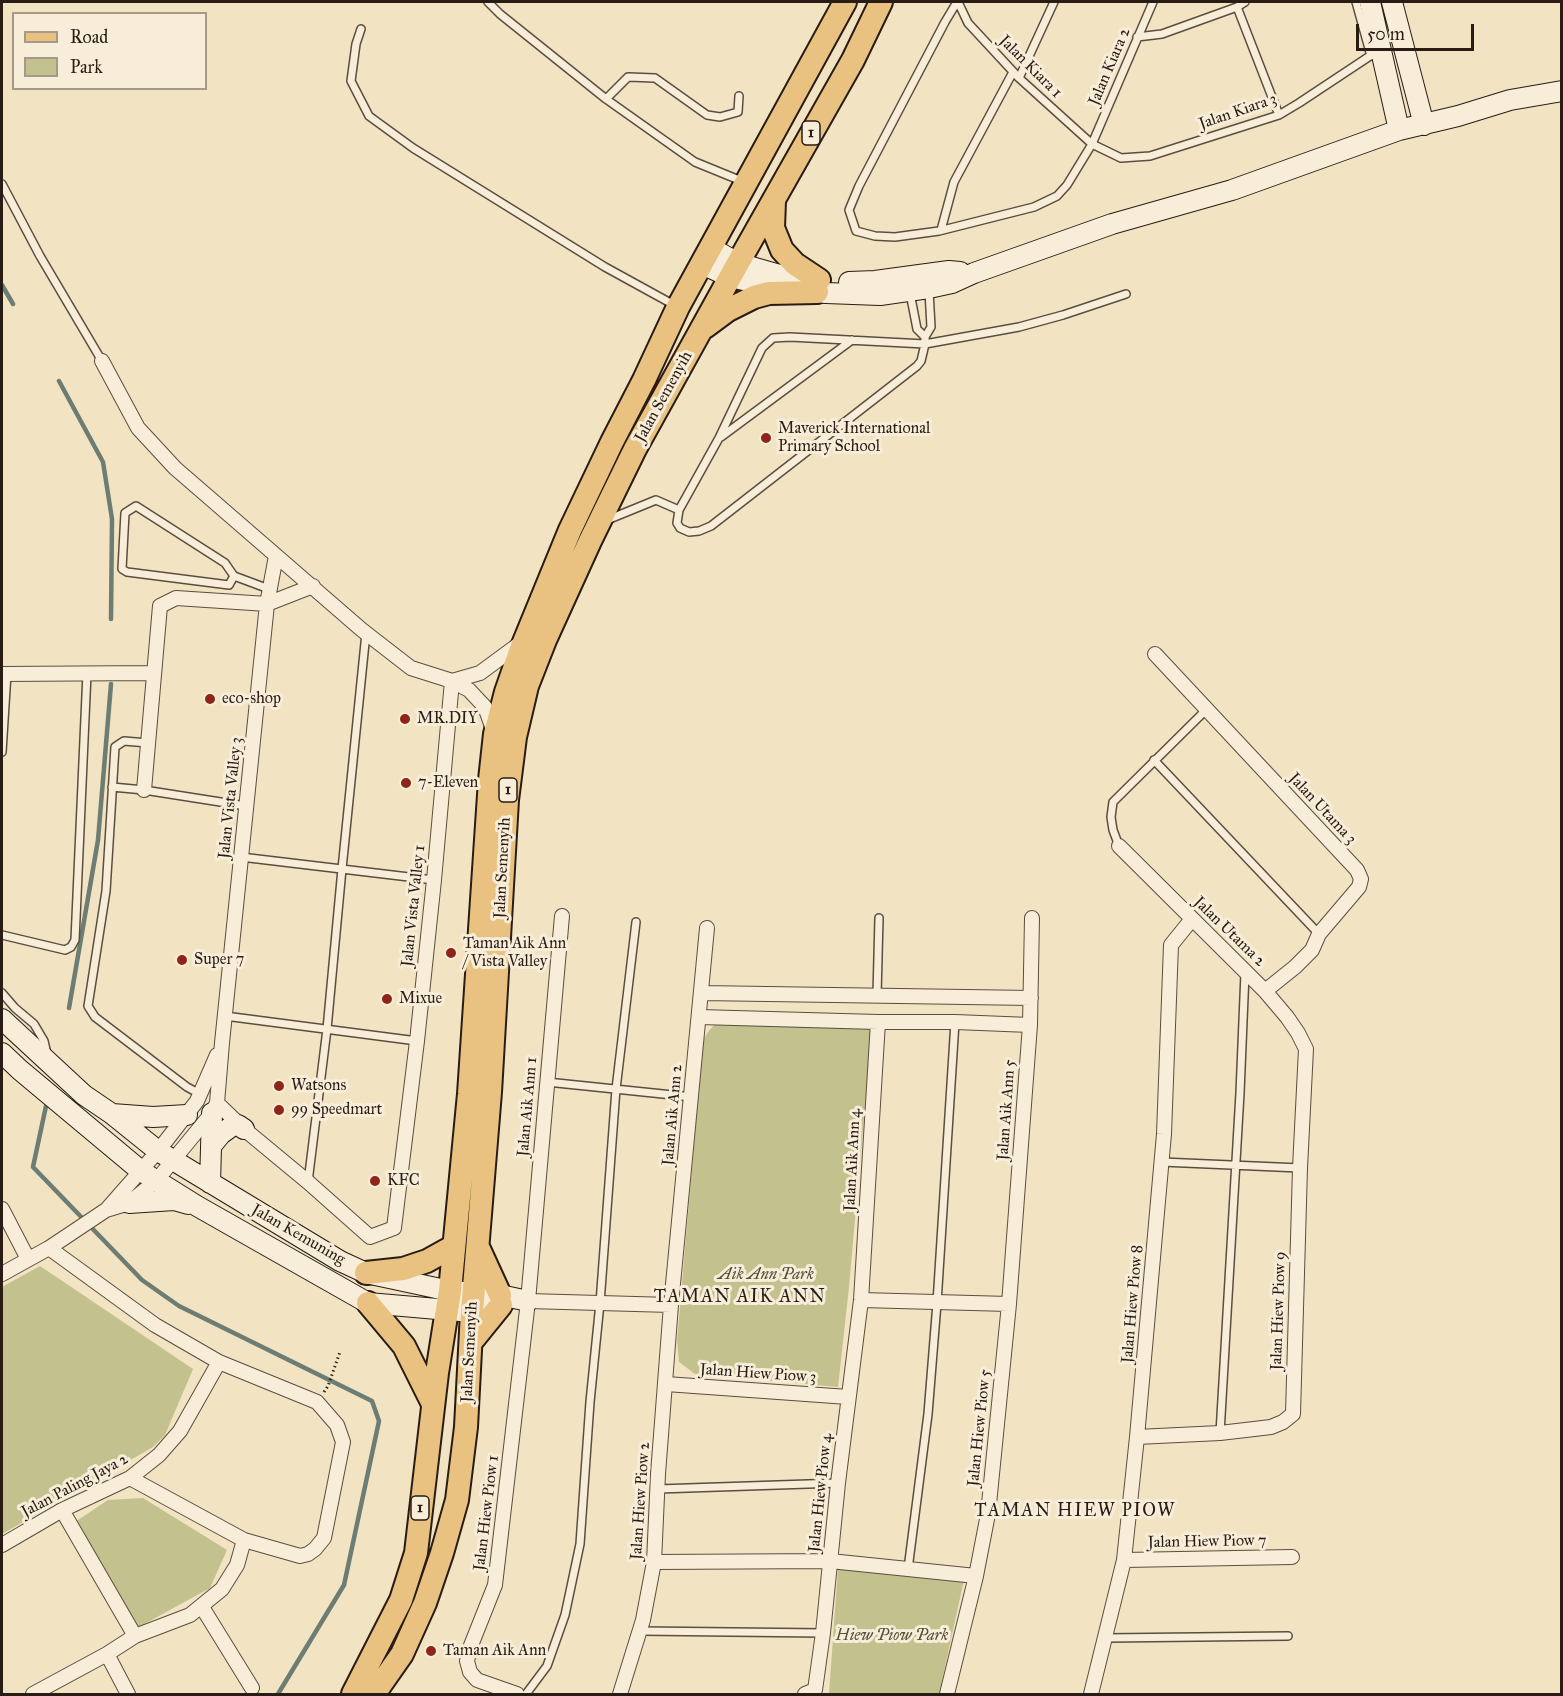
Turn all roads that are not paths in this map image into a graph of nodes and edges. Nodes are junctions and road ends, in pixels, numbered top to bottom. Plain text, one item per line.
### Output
1 (488, 2) edge
2 (881, 2) edge
3 (958, 2) edge
4 (1054, 2) edge
5 (1153, 2) edge
6 (1245, 2) edge
7 (1356, 2) edge
8 (1370, 2) edge
9 (1392, 2) edge
10 (843, 3) edge
11 (1237, 7) junction
12 (362, 29) dead end
13 (1137, 37) junction
14 (1376, 52) junction
15 (1013, 72) junction
16 (1019, 78) junction
17 (1562, 91) edge
18 (739, 96) dead end
19 (606, 99) junction
20 (1279, 115) junction
21 (1424, 125) junction
22 (1399, 130) junction
23 (1092, 144) junction
24 (746, 183) junction
25 (2, 184) edge
26 (774, 200) junction
27 (941, 230) junction
28 (707, 256) junction
29 (734, 270) junction
30 (974, 273) junction
31 (818, 286) junction
32 (919, 289) junction
33 (1126, 294) dead end
34 (678, 308) junction
35 (702, 329) junction
36 (852, 340) junction
37 (925, 341) junction
38 (102, 361) joint
39 (719, 438) junction
40 (679, 510) junction
41 (600, 522) junction
42 (276, 556) junction
43 (234, 576) junction
44 (313, 586) junction
45 (269, 589) junction
46 (267, 604) junction
47 (366, 633) junction
48 (525, 640) junction
49 (1155, 654) dead end
50 (87, 673) junction
51 (154, 673) junction
52 (4, 674) edge
53 (452, 681) junction
54 (1207, 710) junction
55 (495, 734) junction
56 (148, 743) junction
57 (2, 752) edge
58 (1154, 760) junction
59 (112, 787) junction
60 (144, 790) junction
61 (246, 806) junction
62 (1119, 846) joint
63 (241, 857) junction
64 (342, 869) junction
65 (434, 880) junction
66 (562, 916) dead end
67 (879, 918) dead end
68 (1032, 918) dead end
69 (1192, 919) junction
70 (636, 922) dead end
71 (707, 928) dead end
72 (1319, 934) junction
73 (2, 935) edge
74 (1245, 970) junction
75 (1265, 991) junction
76 (2, 993) edge
77 (701, 993) junction
78 (877, 995) junction
79 (1031, 998) junction
80 (225, 1016) junction
81 (699, 1017) junction
82 (2, 1019) edge
83 (878, 1022) junction
84 (955, 1022) junction
85 (1030, 1025) junction
86 (327, 1029) junction
87 (417, 1041) junction
88 (222, 1043) junction
89 (1306, 1049) joint
90 (2, 1053) edge
91 (49, 1063) junction
92 (547, 1082) junction
93 (616, 1089) junction
94 (200, 1094) junction
95 (692, 1097) junction
96 (215, 1108) junction
97 (112, 1114) junction
98 (187, 1114) junction
99 (244, 1129) junction
100 (210, 1146) junction
101 (166, 1156) junction
102 (1162, 1162) junction
103 (1234, 1166) junction
104 (1300, 1168) junction
105 (148, 1176) junction
106 (308, 1182) junction
107 (210, 1183) junction
108 (129, 1203) junction
109 (197, 1206) junction
110 (2, 1209) edge
111 (101, 1214) junction
112 (477, 1245) junction
113 (454, 1246) junction
114 (49, 1248) junction
115 (28, 1259) junction
116 (366, 1273) junction
117 (2, 1274) edge
118 (449, 1300) junction
119 (501, 1300) junction
120 (861, 1300) junction
121 (528, 1301) junction
122 (472, 1302) junction
123 (368, 1303) junction
124 (600, 1303) junction
125 (938, 1303) junction
126 (1009, 1304) junction
127 (672, 1305) junction
128 (471, 1342) junction
129 (219, 1362) junction
130 (666, 1384) junction
131 (848, 1398) junction
132 (433, 1404) junction
133 (1220, 1432) junction
134 (1137, 1437) junction
135 (130, 1478) junction
136 (838, 1483) junction
137 (658, 1489) junction
138 (62, 1510) junction
139 (244, 1540) junction
140 (2, 1545) edge
141 (1292, 1557) dead end
142 (1124, 1560) junction
143 (830, 1561) junction
144 (654, 1562) junction
145 (908, 1569) junction
146 (976, 1576) junction
147 (201, 1607) junction
148 (640, 1631) junction
149 (823, 1633) junction
150 (135, 1636) junction
151 (1288, 1636) dead end
152 (1106, 1638) junction
153 (106, 1654) junction
154 (252, 1689) dead end
155 (810, 1692) edge
156 (33, 1695) edge
157 (128, 1695) edge
158 (353, 1695) edge
159 (375, 1695) edge
160 (517, 1695) edge
161 (526, 1695) edge
162 (620, 1695) edge
163 (947, 1695) edge
164 (1091, 1695) edge

1 - 19 lane
2 - 26 main road, Jalan Semenyih / 1
3 - 15 lane, Jalan Kiara 1
3 - 27 lane, Jalan Kiara 2
4 - 16 lane
5 - 13 lane, Jalan Kiara 2
6 - 11 lane
7 - 14 lane
8 - 14 street
9 - 21 street
10 - 24 main road, Jalan Semenyih / 1
11 - 13 lane
11 - 20 lane
12 - 34 lane
13 - 23 lane, Jalan Kiara 2
14 - 20 lane, Jalan Kiara 3
14 - 22 street
15 - 16 lane, Jalan Kiara 1
15 - 27 lane
16 - 23 lane, Jalan Kiara 1
17 - 21 street
18 - 19 lane
19 - 24 lane
20 - 23 lane, Jalan Kiara 3
21 - 22 street
22 - 30 street
23 - 27 lane, Jalan Kiara 2
24 - 28 main road, Jalan Semenyih / 1
25 - 38 lane
26 - 29 main road, Jalan Semenyih / 1
26 - 31 main road
28 - 29 street
28 - 34 main road, Jalan Semenyih / 1
29 - 31 street
29 - 35 main road, Jalan Semenyih / 1
30 - 31 street
30 - 32 street
31 - 32 street
31 - 35 main road
32 - 37 lane
32 - 37 lane
33 - 37 lane
34 - 48 main road, Jalan Semenyih / 1
35 - 41 main road, Jalan Semenyih / 1
36 - 37 lane
36 - 39 lane
36 - 39 lane
37 - 40 lane
38 - 42 street
39 - 40 lane
40 - 41 lane
41 - 112 main road, Jalan Semenyih / 1
42 - 44 street
42 - 45 street, Jalan Vista Valley 3
43 - 43 lane
43 - 45 lane
44 - 46 street
44 - 47 street
45 - 46 street, Jalan Vista Valley 3
46 - 51 street
46 - 61 street, Jalan Vista Valley 3
47 - 53 street
47 - 64 lane
48 - 53 street
48 - 55 main road, Jalan Semenyih / 1
49 - 54 street, Jalan Utama 3
50 - 51 street
50 - 52 street
50 - 73 lane
51 - 56 street
52 - 57 lane
53 - 55 street
53 - 65 street, Jalan Vista Valley 1
54 - 58 lane
54 - 72 street, Jalan Utama 3
55 - 113 main road, Jalan Semenyih / 1
56 - 59 lane
56 - 60 street
58 - 62 lane
58 - 72 lane
59 - 60 lane
59 - 94 lane
60 - 61 lane
61 - 63 street, Jalan Vista Valley 3
62 - 69 street, Jalan Utama 2
63 - 64 lane
63 - 80 street, Jalan Vista Valley 3
64 - 65 lane
64 - 86 lane
65 - 87 street, Jalan Vista Valley 1
66 - 92 street, Jalan Aik Ann 1
67 - 78 lane
68 - 79 street, Jalan Aik Ann 5
69 - 74 street, Jalan Utama 2
69 - 102 street, Jalan Hiew Piow 8
70 - 93 lane
71 - 77 street, Jalan Aik Ann 2
72 - 75 street, Jalan Utama 3
74 - 75 street, Jalan Utama 2
74 - 103 lane
75 - 89 street, Jalan Utama 2
76 - 91 lane
77 - 78 street
77 - 81 street, Jalan Aik Ann 2
78 - 79 street
79 - 85 street, Jalan Aik Ann 5
80 - 86 lane
80 - 88 street, Jalan Vista Valley 3
81 - 83 street
81 - 95 street, Jalan Aik Ann 2
82 - 91 street, Jalan Kemuning
83 - 84 street
83 - 120 street, Jalan Aik Ann 4
84 - 85 street
84 - 125 lane
85 - 126 street, Jalan Aik Ann 5
86 - 87 lane
86 - 106 lane
87 - 106 street, Jalan Vista Valley 1
88 - 94 street, Jalan Vista Valley 3
88 - 96 street, Jalan Vista Valley 3
89 - 104 street, Jalan Hiew Piow 9
90 - 105 street, Jalan Kemuning
91 - 97 street, Jalan Kemuning
92 - 93 lane
92 - 121 street, Jalan Aik Ann 1
93 - 95 lane
93 - 124 lane
94 - 98 street, Jalan Vista Valley 3
95 - 127 street, Jalan Aik Ann 2
96 - 99 street, Jalan Vista Valley 1
96 - 100 street
96 - 101 street
97 - 98 street
97 - 101 street, Jalan Kemuning
98 - 101 street, Jalan Vista Valley 3
99 - 100 street
99 - 106 street, Jalan Vista Valley 1
100 - 107 street
101 - 105 street
101 - 107 street, Jalan Kemuning
102 - 103 lane
102 - 134 street, Jalan Hiew Piow 8
103 - 104 lane
103 - 133 lane
104 - 133 street, Jalan Hiew Piow 9
105 - 108 street
105 - 109 street, Jalan Kemuning
105 - 111 street
107 - 116 street, Jalan Kemuning
108 - 109 street
108 - 111 street
109 - 123 street, Jalan Kemuning
110 - 115 street
111 - 114 street
112 - 119 main road
112 - 122 main road, Jalan Semenyih / 1
113 - 116 main road
113 - 118 main road, Jalan Semenyih / 1
114 - 115 street
114 - 129 street
115 - 117 street
116 - 118 street, Jalan Kemuning
118 - 122 street
118 - 123 street, Jalan Kemuning
118 - 132 main road, Jalan Semenyih / 1
119 - 121 street
119 - 122 street
119 - 128 main road
120 - 125 street
120 - 131 street, Jalan Hiew Piow 4
121 - 124 street
121 - 160 street, Jalan Hiew Piow 1
122 - 128 main road, Jalan Semenyih / 1
123 - 132 main road
124 - 127 street
124 - 161 lane
125 - 126 street
125 - 145 lane
126 - 146 street, Jalan Hiew Piow 5
127 - 130 street, Jalan Hiew Piow 2
128 - 159 main road, Jalan Semenyih / 1
129 - 135 street, Jalan Paling Jaya 2
129 - 139 street
130 - 131 street, Jalan Hiew Piow 3
130 - 137 street, Jalan Hiew Piow 2
131 - 136 street, Jalan Hiew Piow 4
132 - 158 main road, Jalan Semenyih / 1
133 - 134 street, Jalan Hiew Piow 9
134 - 142 street, Jalan Hiew Piow 8
135 - 138 street, Jalan Paling Jaya 2
135 - 139 street
136 - 137 lane
136 - 143 street, Jalan Hiew Piow 4
137 - 144 street, Jalan Hiew Piow 2
138 - 140 street, Jalan Paling Jaya 2
138 - 150 street
139 - 147 street
141 - 142 street, Jalan Hiew Piow 7
142 - 152 street, Jalan Hiew Piow 8
143 - 144 street
143 - 145 street
143 - 149 street, Jalan Hiew Piow 4
144 - 148 street, Jalan Hiew Piow 2
145 - 146 street
146 - 163 street, Jalan Hiew Piow 5
147 - 150 street
147 - 154 street
148 - 149 lane
148 - 162 street, Jalan Hiew Piow 2
149 - 155 street, Jalan Hiew Piow 4
150 - 153 street
151 - 152 lane
152 - 164 street, Jalan Hiew Piow 8
153 - 156 street
153 - 157 street

